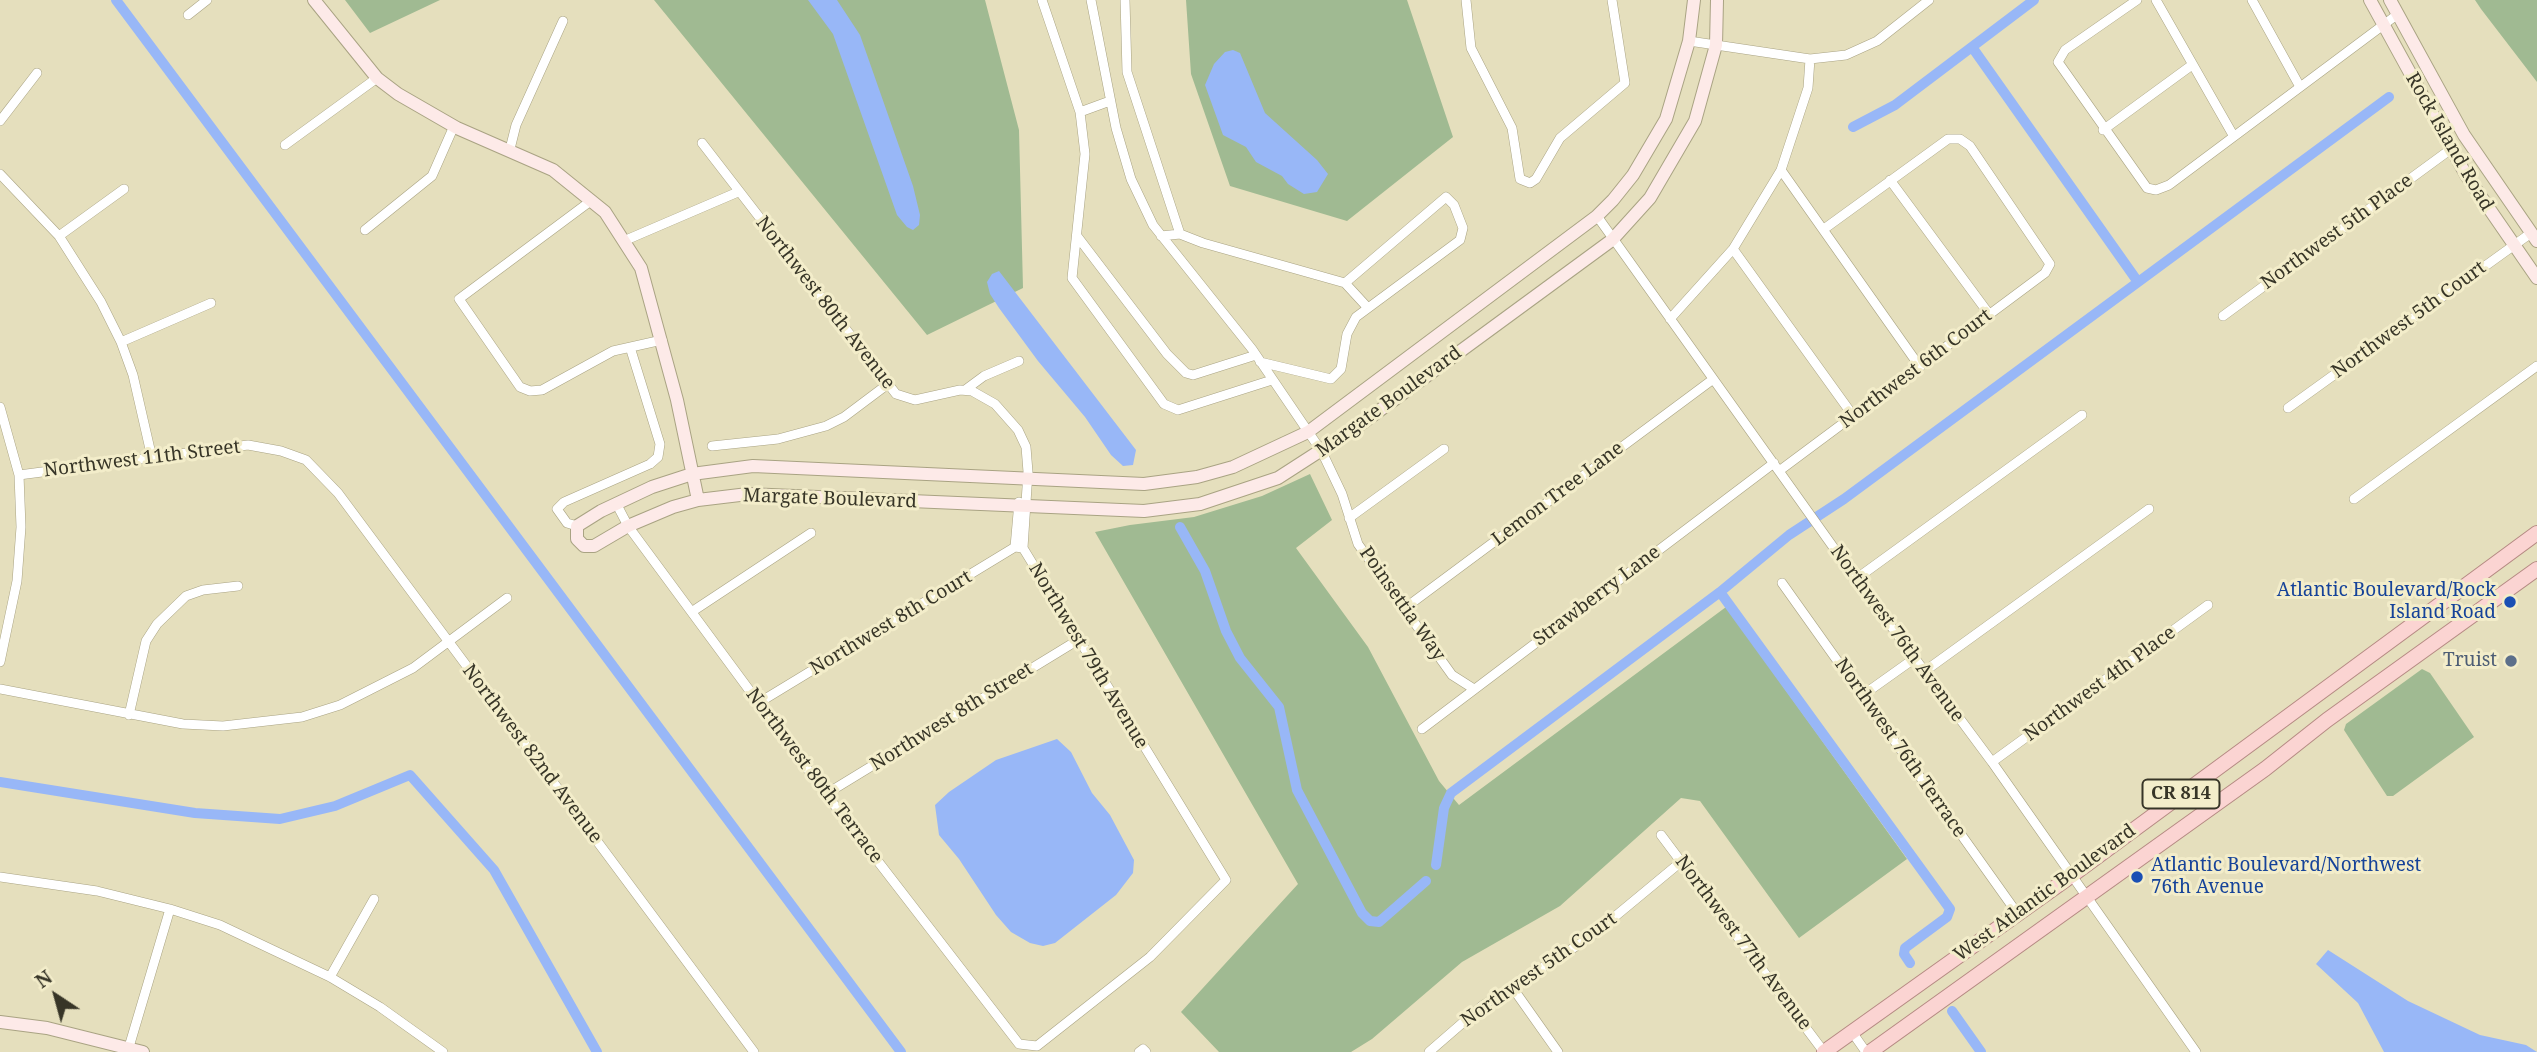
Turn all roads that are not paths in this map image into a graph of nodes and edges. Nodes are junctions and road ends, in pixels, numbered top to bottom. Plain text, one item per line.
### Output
1 (207, 0) edge
2 (314, 0) edge
3 (1042, 0) edge
4 (1091, 0) edge
5 (1125, 0) edge
6 (1466, 0) edge
7 (1612, 0) edge
8 (1694, 0) edge
9 (1717, 0) edge
10 (1929, 0) edge
11 (2137, 0) edge
12 (2156, 0) edge
13 (2252, 0) edge
14 (2390, 0) edge
15 (2372, 1) edge
16 (2398, 14) junction
17 (188, 15) dead end
18 (564, 21) dead end
19 (2383, 24) junction
20 (1689, 41) junction
21 (1716, 45) junction
22 (1810, 59) junction
23 (2192, 65) junction
24 (37, 73) dead end
25 (377, 78) junction
26 (2299, 85) junction
27 (1110, 101) junction
28 (1080, 112) junction
29 (0, 121) edge
30 (454, 126) junction
31 (2103, 130) junction
32 (2233, 135) junction
33 (702, 143) dead end
34 (285, 145) dead end
35 (510, 149) junction
36 (2451, 149) junction
37 (1781, 170) junction
38 (0, 174) edge
39 (1890, 180) junction
40 (124, 189) dead end
41 (738, 192) junction
42 (592, 200) junction
43 (1597, 216) junction
44 (1824, 229) junction
45 (365, 230) dead end
46 (1180, 234) junction
47 (59, 236) junction
48 (1077, 236) junction
49 (1161, 236) junction
50 (2534, 237) edge
51 (626, 240) junction
52 (1612, 240) junction
53 (2512, 246) junction
54 (1733, 249) junction
55 (2537, 278) edge
56 (1345, 283) junction
57 (211, 303) dead end
58 (1368, 308) junction
59 (1989, 314) junction
60 (2223, 316) dead end
61 (1670, 319) junction
62 (662, 340) junction
63 (121, 342) junction
64 (630, 348) junction
65 (1258, 358) junction
66 (1019, 361) dead end
67 (2537, 366) edge
68 (1920, 368) junction
69 (1272, 380) junction
70 (1712, 380) junction
71 (888, 384) junction
72 (965, 390) junction
73 (0, 407) edge
74 (2288, 408) dead end
75 (2082, 415) dead end
76 (1854, 417) junction
77 (1308, 432) junction
78 (712, 446) dead end
79 (1444, 449) dead end
80 (1322, 452) junction
81 (152, 458) junction
82 (306, 460) joint
83 (1776, 467) junction
84 (692, 474) junction
85 (19, 475) junction
86 (1026, 480) junction
87 (2354, 499) dead end
88 (698, 500) junction
89 (615, 503) junction
90 (1022, 506) junction
91 (2149, 509) dead end
92 (1349, 518) junction
93 (577, 526) junction
94 (628, 526) junction
95 (811, 533) dead end
96 (2537, 533) edge
97 (1019, 548) junction
98 (2537, 569) edge
99 (1856, 579) junction
100 (1782, 583) dead end
101 (238, 586) dead end
102 (507, 598) dead end
103 (2208, 605) dead end
104 (1405, 608) junction
105 (693, 611) junction
106 (1078, 640) junction
107 (448, 643) junction
108 (1915, 658) junction
109 (0, 662) edge
110 (1925, 671) junction
111 (0, 689) edge
112 (1474, 689) junction
113 (1863, 695) junction
114 (760, 702) junction
115 (129, 715) junction
116 (1422, 729) dead end
117 (1992, 762) junction
118 (827, 794) junction
119 (1661, 835) dead end
120 (1682, 861) junction
121 (2071, 876) junction
122 (0, 877) edge
123 (2085, 898) junction
124 (374, 899) dead end
125 (170, 909) junction
126 (2017, 913) junction
127 (330, 977) junction
128 (1512, 987) junction
129 (0, 1022) edge
130 (1852, 1032) junction
131 (1018, 1044) joint
132 (129, 1046) junction
133 (144, 1052) edge
134 (443, 1052) edge
135 (754, 1052) edge
136 (1429, 1052) edge
137 (1558, 1052) edge
138 (1824, 1052) edge
139 (1868, 1052) edge
140 (2196, 1052) edge

1 - 17 street
2 - 25 street
3 - 28 street
4 - 27 street, Poinsettia Way
5 - 46 street
6 - 7 street
8 - 20 street, Margate Boulevard
9 - 21 street, Margate Boulevard
10 - 22 street
11 - 31 street
12 - 23 street
13 - 26 street
14 - 16 street, Rock Island Road
15 - 19 street, Rock Island Road
16 - 19 street
16 - 50 street, Rock Island Road
18 - 35 street
19 - 26 street
19 - 36 street, Rock Island Road
20 - 21 street
20 - 43 street, Margate Boulevard
21 - 22 street
21 - 52 street, Margate Boulevard
22 - 37 street
23 - 31 street
23 - 32 street
24 - 29 street
25 - 30 street
25 - 34 street
26 - 32 street
27 - 28 street
27 - 49 street, Poinsettia Way
28 - 48 street
30 - 35 street
30 - 45 street
31 - 32 street
33 - 41 street, Northwest 80th Avenue
35 - 42 street
36 - 53 street, Rock Island Road
36 - 60 street, Northwest 5th Place
37 - 44 street
37 - 54 street
38 - 47 street
39 - 44 street
39 - 59 street
39 - 59 street, Northwest 6th Court
40 - 47 street
41 - 51 street
41 - 71 street, Northwest 80th Avenue
42 - 51 street
42 - 64 street
43 - 52 street, Northwest 76th Avenue
43 - 77 street, Margate Boulevard
44 - 68 street
46 - 49 street
46 - 56 street
47 - 63 street
48 - 65 street
48 - 69 street
49 - 65 street, Poinsettia Way
50 - 53 street, Northwest 5th Court
51 - 62 street
52 - 61 street, Northwest 76th Avenue
52 - 80 street, Margate Boulevard
53 - 55 street, Rock Island Road
53 - 74 street, Northwest 5th Court
54 - 61 street
54 - 76 street
56 - 58 street
56 - 58 street
57 - 63 street
58 - 65 street
59 - 68 street, Northwest 6th Court
61 - 70 street, Northwest 76th Avenue
62 - 64 street
62 - 84 street
63 - 81 street
64 - 93 street
65 - 69 street, Poinsettia Way
66 - 72 street
67 - 87 street
68 - 76 street, Northwest 6th Court
69 - 77 street, Poinsettia Way
70 - 83 street, Northwest 76th Avenue
70 - 104 street, Lemon Tree Lane
71 - 72 street, Northwest 80th Avenue
71 - 78 street
72 - 86 street
73 - 85 street
75 - 99 street
76 - 83 street, Northwest 6th Court
77 - 80 street, Poinsettia Way
77 - 86 street, Margate Boulevard
79 - 92 street
80 - 90 street, Margate Boulevard
80 - 92 street, Poinsettia Way
81 - 82 street, Northwest 11th Street
81 - 85 street, Northwest 11th Street
82 - 107 street, Northwest 82nd Avenue
83 - 99 street, Northwest 76th Avenue
83 - 112 street, Strawberry Lane
84 - 86 street, Margate Boulevard
84 - 88 street
84 - 89 street, Margate Boulevard
85 - 109 street
86 - 90 street, Northwest 79th Avenue
88 - 90 street, Margate Boulevard
88 - 94 street, Margate Boulevard
89 - 93 street, Margate Boulevard
89 - 94 street, Northwest 80th Terrace
90 - 97 street, Northwest 79th Avenue
91 - 110 street
92 - 104 street, Poinsettia Way
93 - 94 street, Margate Boulevard
94 - 105 street, Northwest 80th Terrace
95 - 105 street
96 - 121 main road, West Atlantic Boulevard / CR 814
97 - 106 street, Northwest 79th Avenue
97 - 114 street, Northwest 8th Court
98 - 123 main road, West Atlantic Boulevard / CR 814
99 - 108 street, Northwest 76th Avenue
100 - 113 street, Northwest 76th Terrace
101 - 115 street
102 - 107 street
103 - 117 street, Northwest 4th Place
104 - 112 street, Poinsettia Way
105 - 114 street, Northwest 80th Terrace
106 - 118 street, Northwest 8th Street
106 - 131 street, Northwest 79th Avenue
107 - 115 street
107 - 135 street, Northwest 82nd Avenue
108 - 110 street, Northwest 76th Avenue
108 - 113 street
110 - 117 street, Northwest 76th Avenue
111 - 115 street
112 - 116 street, Strawberry Lane
113 - 126 street, Northwest 76th Terrace
114 - 118 street, Northwest 80th Terrace
117 - 121 street, Northwest 76th Avenue
118 - 131 street, Northwest 80th Terrace
119 - 120 street, Northwest 77th Avenue
120 - 128 street, Northwest 5th Court
120 - 138 street, Northwest 77th Avenue
121 - 123 street, Northwest 76th Avenue
121 - 126 main road, West Atlantic Boulevard / CR 814
122 - 125 street
123 - 139 main road, West Atlantic Boulevard / CR 814
123 - 140 street, Northwest 76th Avenue
124 - 127 street
125 - 127 street
125 - 132 street
126 - 130 main road, West Atlantic Boulevard / CR 814
127 - 134 street
128 - 136 street, Northwest 5th Court
128 - 137 street
129 - 132 street
130 - 138 main road, West Atlantic Boulevard / CR 814
130 - 139 street
132 - 133 street

